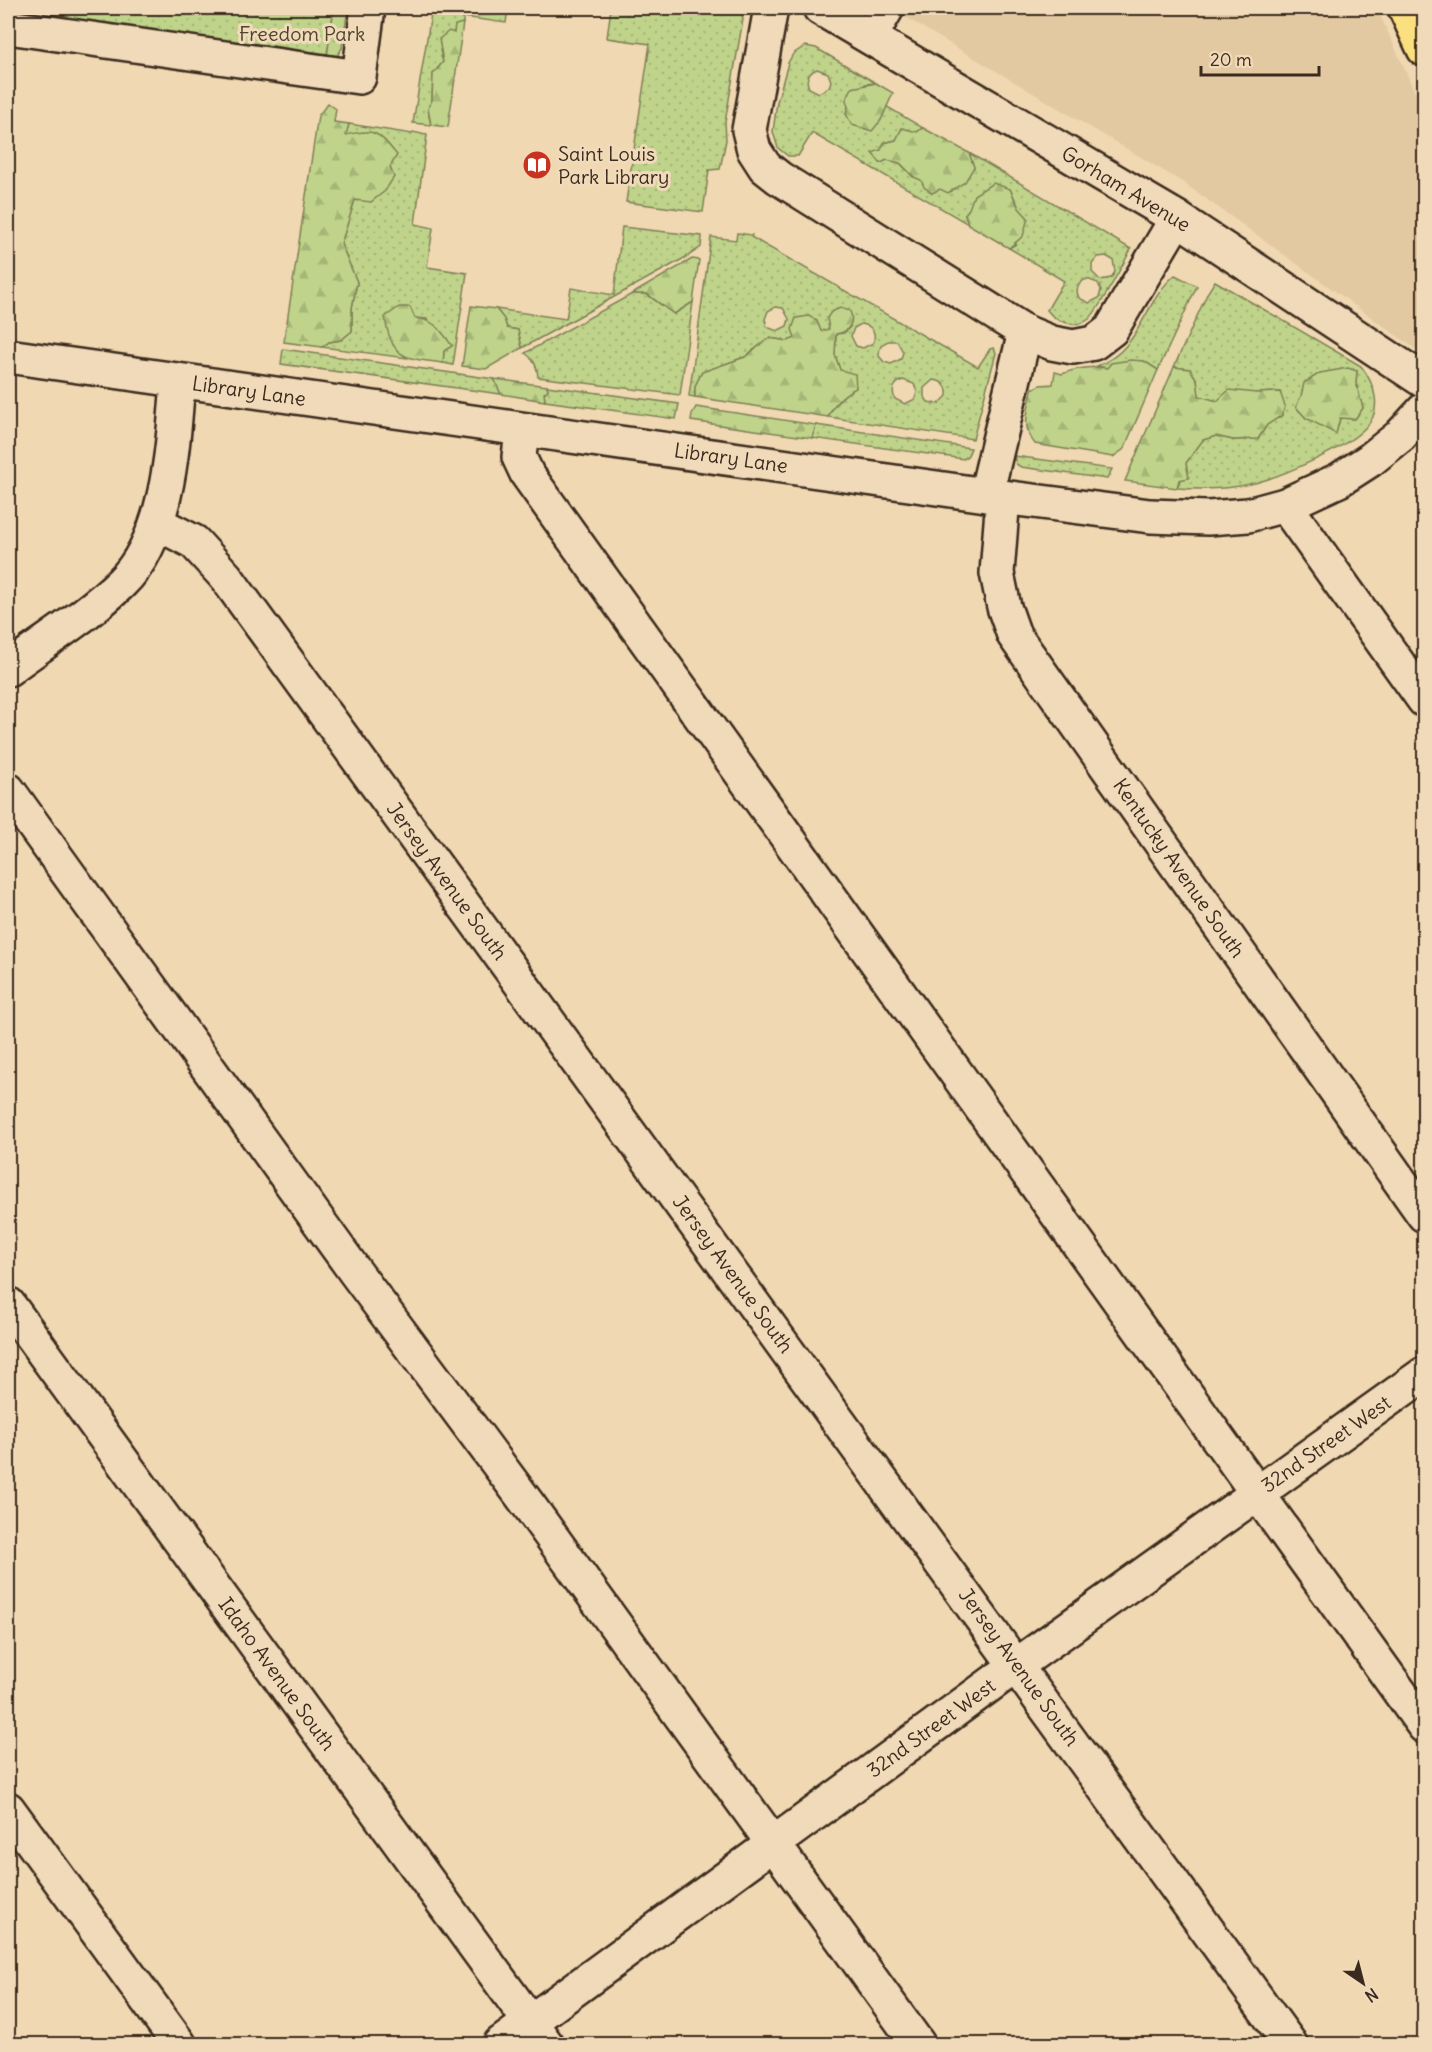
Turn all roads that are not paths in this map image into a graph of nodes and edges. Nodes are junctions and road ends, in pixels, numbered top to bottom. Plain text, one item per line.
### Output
1 (368, 8) edge
2 (771, 8) edge
3 (820, 8) edge
4 (886, 8) edge
5 (1405, 8) edge
6 (8, 27) edge
7 (870, 37) junction
8 (1425, 49) edge
9 (1177, 218) junction
10 (1025, 332) junction
11 (8, 356) edge
12 (178, 381) junction
13 (1425, 381) edge
14 (1425, 410) edge
15 (522, 430) junction
16 (994, 496) junction
17 (1285, 505) junction
18 (157, 523) junction
19 (8, 669) edge
20 (1425, 700) edge
21 (8, 790) edge
22 (1425, 1215) edge
23 (8, 1304) edge
24 (1425, 1374) edge
25 (1256, 1493) junction
26 (1017, 1665) junction
27 (1425, 1726) edge
28 (8, 1809) edge
29 (773, 1844) junction
30 (538, 2033) edge
31 (179, 2044) edge
32 (500, 2044) edge
33 (918, 2044) edge
34 (1290, 2044) edge

1 - 6 street
2 - 10 street
3 - 7 street, Gorham Avenue
4 - 7 street
5 - 8 main road
7 - 9 street, Gorham Avenue
9 - 10 street
9 - 13 street, Gorham Avenue
10 - 16 street, Kentucky Avenue South
11 - 12 street, Library Lane
12 - 15 street, Library Lane
12 - 18 street
14 - 17 street, Library Lane
15 - 16 street, Library Lane
15 - 25 street
16 - 17 street, Library Lane
16 - 22 street, Kentucky Avenue South
17 - 20 street
18 - 19 street
18 - 26 street, Jersey Avenue South
21 - 29 street
23 - 30 street, Idaho Avenue South
24 - 25 street, 32nd Street West
25 - 26 street, 32nd Street West
25 - 27 street
26 - 29 street, 32nd Street West
26 - 34 street, Jersey Avenue South
28 - 31 street
29 - 30 street, 32nd Street West
29 - 33 street
30 - 32 street, 32nd Street West

